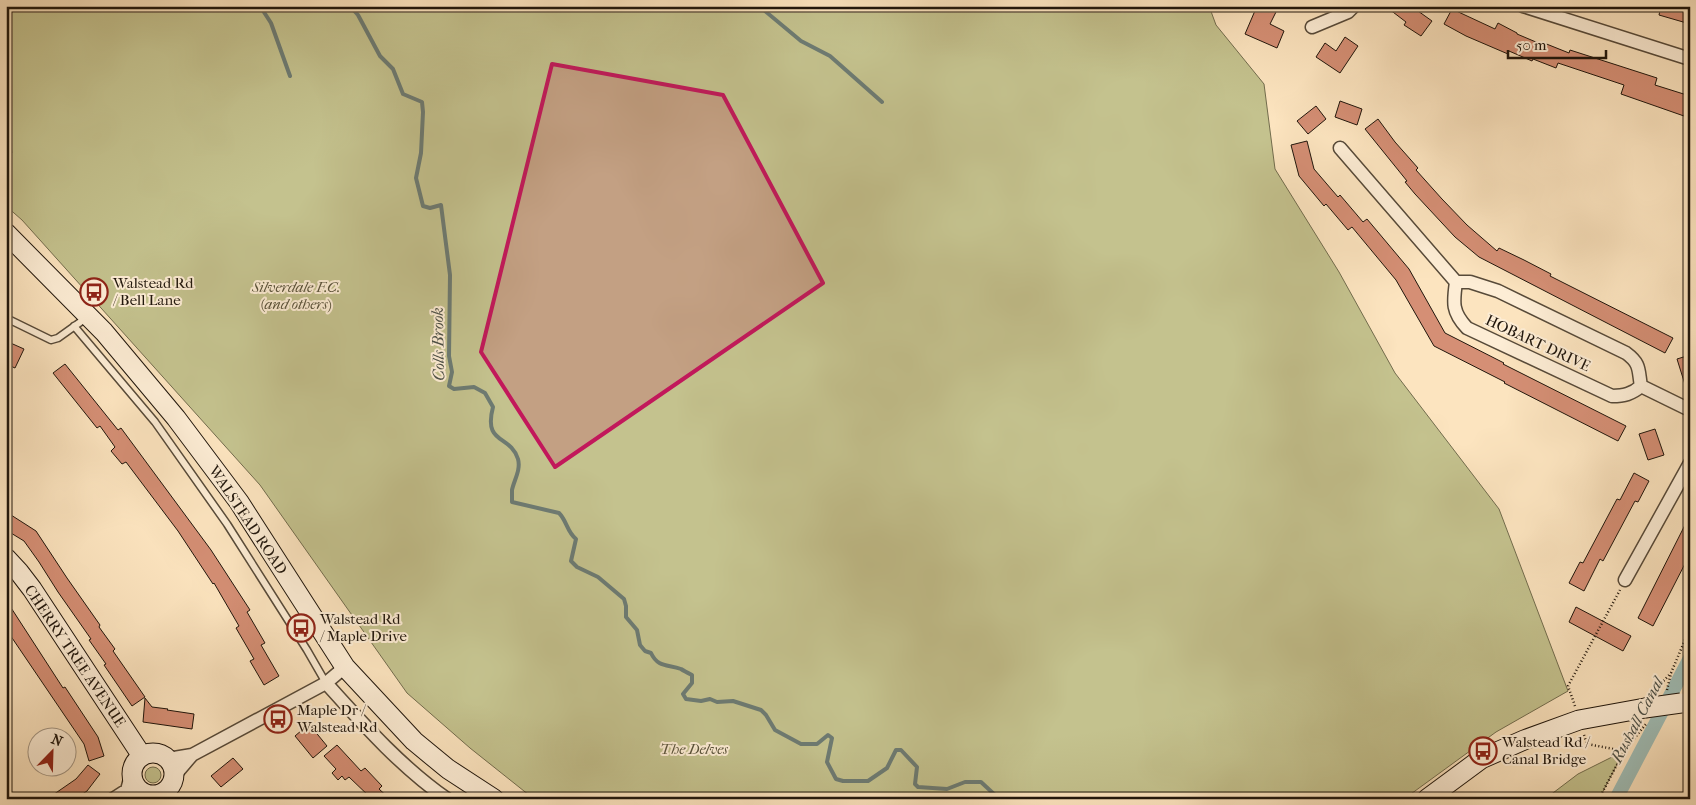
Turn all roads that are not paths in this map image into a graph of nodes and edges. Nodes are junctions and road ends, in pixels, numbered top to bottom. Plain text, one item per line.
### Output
1 (1354, 6) edge
2 (1523, 6) edge
3 (1312, 27) dead end
4 (1690, 59) edge
5 (1340, 148) dead end
6 (7, 234) edge
7 (1456, 282) junction
8 (6, 318) edge
9 (82, 321) junction
10 (1641, 386) junction
11 (1690, 410) edge
12 (1690, 463) edge
13 (6, 558) edge
14 (1625, 580) road end
15 (345, 667) junction
16 (326, 683) junction
17 (1686, 703) edge
18 (192, 755) junction
19 (137, 764) junction
20 (171, 767) junction
21 (134, 791) junction
22 (167, 796) edge
23 (113, 799) edge
24 (448, 799) edge
25 (494, 799) edge
26 (1427, 799) edge

1 - 3 street
2 - 4 street
5 - 7 street
6 - 9 street, WALSTEAD ROAD
7 - 10 street, HOBART DRIVE
7 - 10 street, HOBART DRIVE
8 - 9 lane
9 - 15 street, WALSTEAD ROAD
9 - 16 lane
10 - 11 street
12 - 14 street
13 - 19 street, CHERRY TREE AVENUE
15 - 16 street
15 - 25 street, WALSTEAD ROAD
16 - 18 street
16 - 24 street
17 - 26 street, bridge
18 - 20 street
18 - 20 street
19 - 20 street
19 - 21 street
20 - 22 street
21 - 22 street
21 - 23 street

